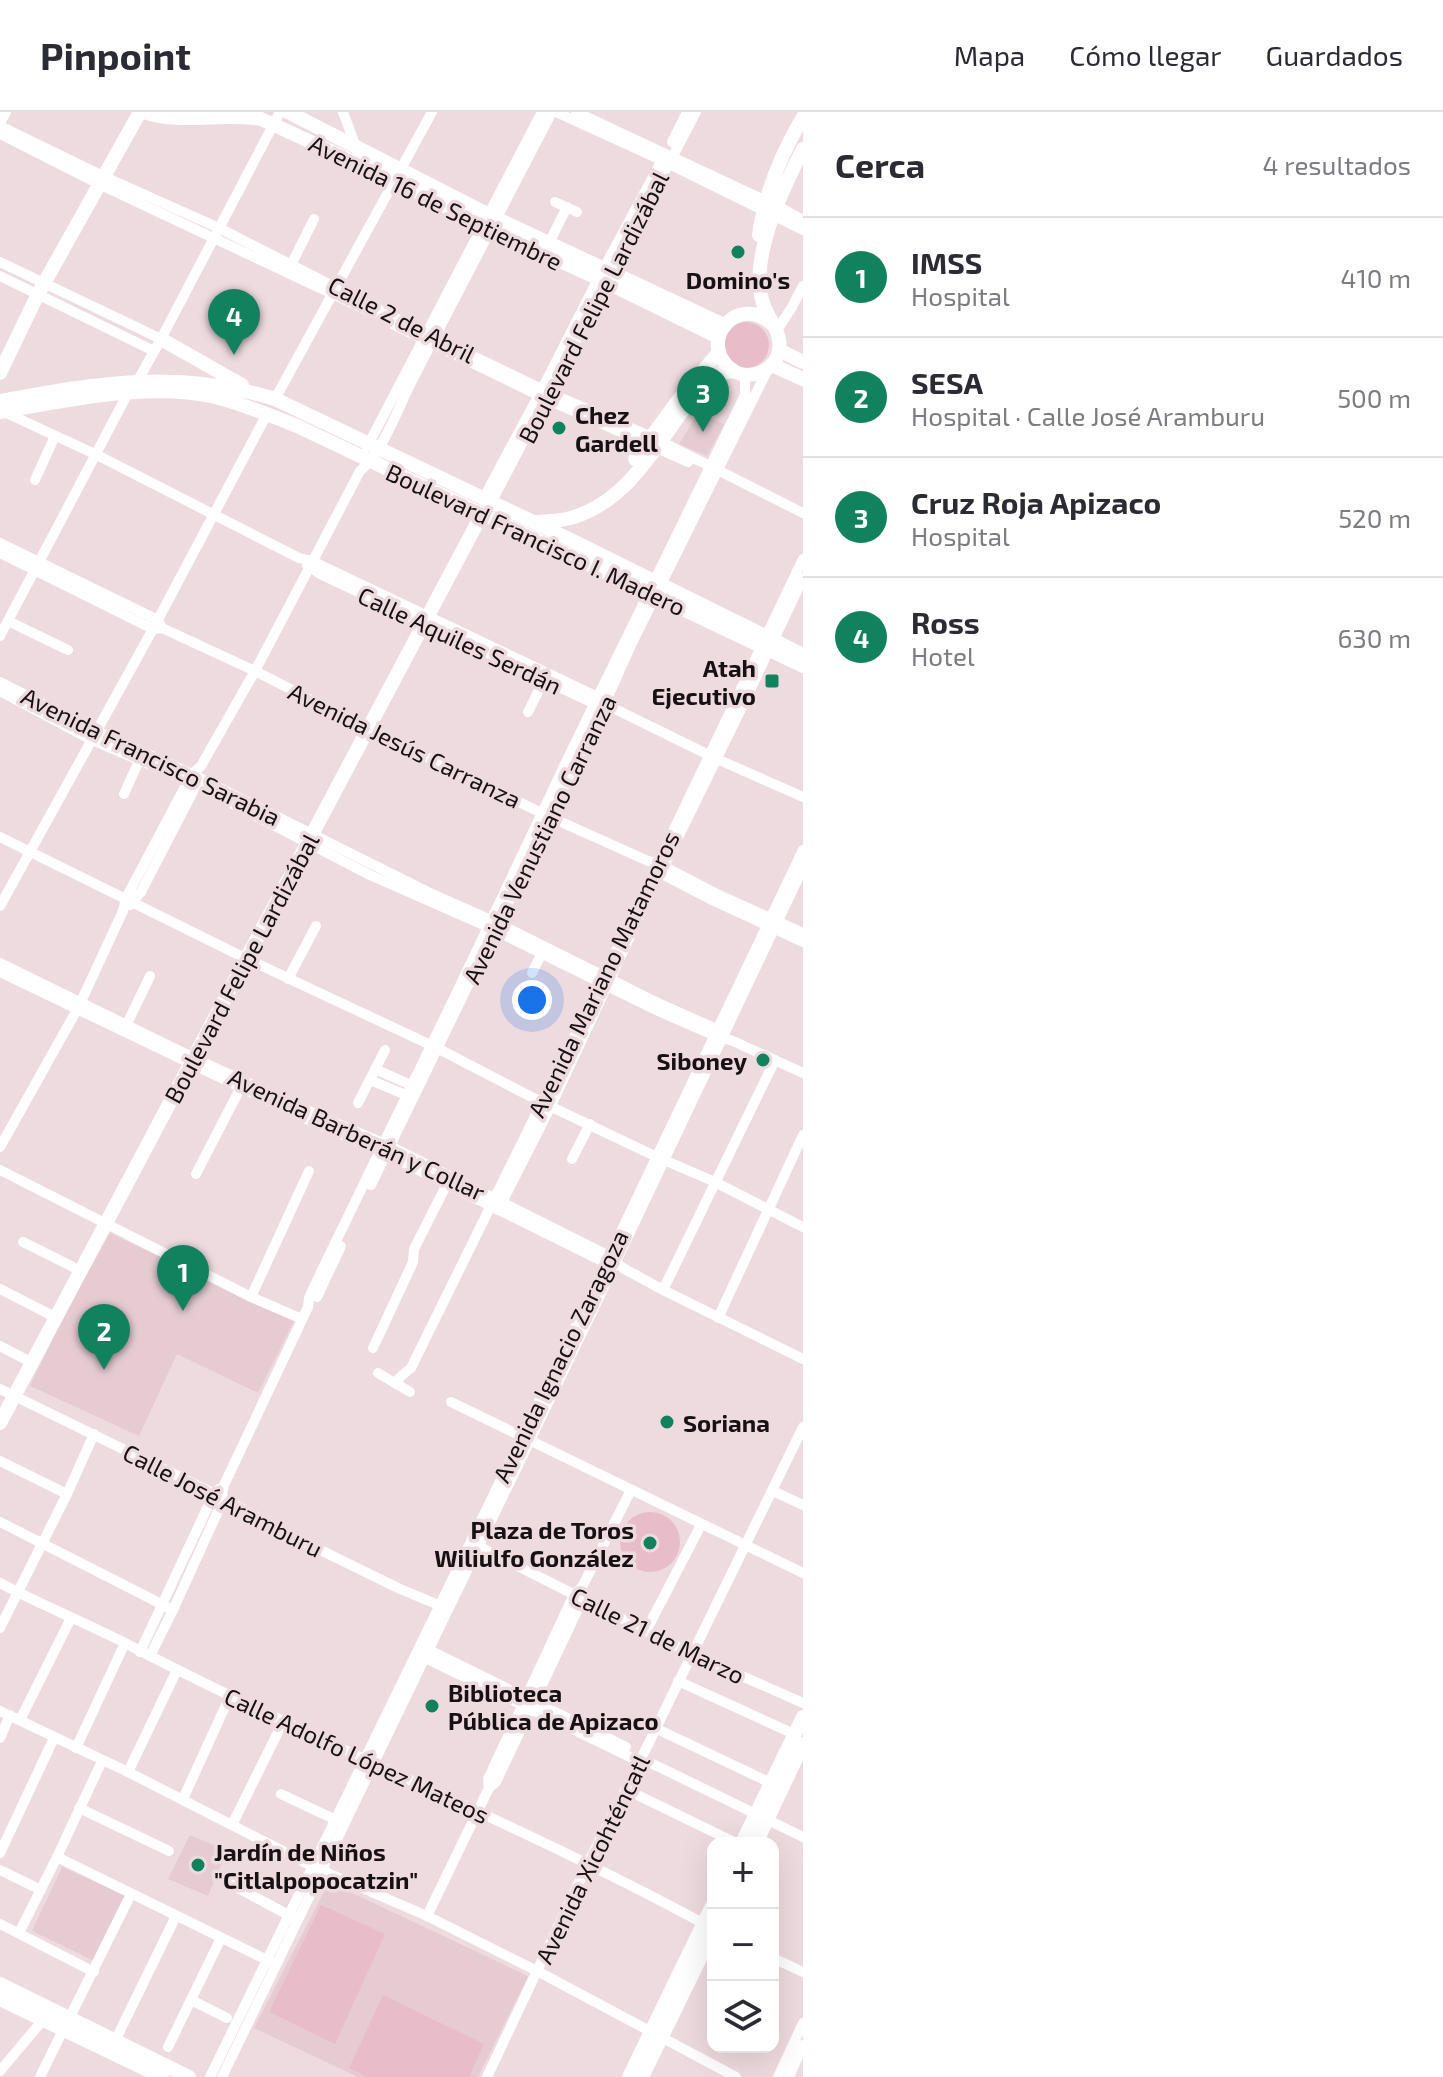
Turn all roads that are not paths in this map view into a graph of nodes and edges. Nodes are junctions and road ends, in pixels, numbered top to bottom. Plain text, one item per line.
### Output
1 (6, 112) edge
2 (142, 112) edge
3 (288, 112) edge
4 (432, 112) edge
5 (542, 112) edge
6 (554, 112) edge
7 (576, 112) edge
8 (687, 112) edge
9 (696, 112) edge
10 (348, 114) edge
11 (803, 117) edge
12 (277, 118) edge
13 (309, 123) junction
14 (0, 124) edge
15 (0, 134) edge
16 (302, 137) junction
17 (20, 140) junction
18 (356, 147) junction
19 (803, 149) edge
20 (666, 159) junction
21 (522, 162) junction
22 (397, 175) junction
23 (103, 181) junction
24 (555, 202) dead end
25 (770, 208) junction
26 (314, 219) dead end
27 (803, 220) edge
28 (490, 223) junction
29 (803, 230) edge
30 (216, 234) junction
31 (549, 243) junction
32 (0, 262) edge
33 (289, 268) junction
34 (605, 275) junction
35 (0, 276) edge
36 (803, 286) edge
37 (41, 289) junction
38 (335, 290) junction
39 (97, 309) junction
40 (742, 314) junction
41 (91, 320) junction
42 (774, 327) junction
43 (720, 338) junction
44 (429, 339) junction
45 (158, 345) junction
46 (779, 350) junction
47 (803, 362) edge
48 (770, 367) junction
49 (0, 373) edge
50 (739, 373) junction
51 (803, 379) edge
52 (132, 387) junction
53 (256, 393) junction
54 (544, 394) junction
55 (275, 399) junction
56 (1, 409) edge
57 (267, 414) junction
58 (55, 436) junction
59 (654, 443) junction
60 (97, 455) junction
61 (368, 456) junction
62 (713, 471) junction
63 (35, 480) dead end
64 (483, 507) junction
65 (517, 515) junction
66 (800, 515) edge
67 (213, 516) junction
68 (573, 517) junction
69 (533, 523) junction
70 (504, 524) junction
71 (569, 539) junction
72 (0, 543) edge
73 (0, 553) edge
74 (802, 562) edge
75 (310, 564) junction
76 (38, 566) junction
77 (803, 578) edge
78 (655, 589) junction
79 (788, 598) junction
80 (424, 618) junction
81 (8, 621) junction
82 (158, 626) junction
83 (0, 636) edge
84 (767, 643) junction
85 (68, 650) dead end
86 (803, 655) edge
87 (803, 666) edge
88 (255, 671) junction
89 (546, 675) junction
90 (0, 682) edge
91 (0, 691) edge
92 (603, 703) junction
93 (528, 712) dead end
94 (364, 727) junction
95 (95, 735) junction
96 (713, 757) junction
97 (139, 761) junction
98 (195, 777) junction
99 (124, 794) dead end
100 (803, 797) edge
101 (546, 815) junction
102 (0, 837) edge
103 (306, 837) junction
104 (803, 850) edge
105 (30, 852) junction
106 (657, 867) junction
107 (801, 867) edge
108 (130, 900) junction
109 (0, 906) edge
110 (773, 923) junction
111 (316, 926) dead end
112 (493, 926) junction
113 (803, 933) edge
114 (803, 942) edge
115 (543, 950) junction
116 (243, 957) junction
117 (0, 963) edge
118 (0, 972) edge
119 (532, 973) dead end
120 (150, 976) dead end
121 (24, 978) junction
122 (288, 979) junction
123 (605, 981) junction
124 (79, 1005) junction
125 (125, 1027) junction
126 (722, 1035) junction
127 (434, 1047) junction
128 (385, 1050) dead end
129 (189, 1059) junction
130 (775, 1060) junction
131 (803, 1073) edge
132 (372, 1075) junction
133 (243, 1084) junction
134 (409, 1090) junction
135 (358, 1103) dead end
136 (546, 1104) junction
137 (590, 1124) junction
138 (803, 1135) edge
139 (0, 1147) edge
140 (385, 1149) junction
141 (572, 1159) dead end
142 (660, 1159) junction
143 (0, 1170) edge
144 (309, 1171) dead end
145 (196, 1174) dead end
146 (448, 1181) junction
147 (715, 1182) junction
148 (496, 1204) junction
149 (767, 1209) junction
150 (101, 1221) junction
151 (803, 1227) edge
152 (23, 1242) dead end
153 (613, 1263) junction
154 (73, 1267) junction
155 (0, 1289) edge
156 (663, 1290) junction
157 (251, 1297) junction
158 (54, 1309) junction
159 (718, 1318) junction
160 (302, 1319) junction
161 (0, 1346) edge
162 (373, 1348) dead end
163 (25, 1359) junction
164 (803, 1359) edge
165 (378, 1373) dead end
166 (396, 1384) junction
167 (410, 1392) dead end
168 (5, 1395) edge
169 (451, 1402) dead end
170 (0, 1423) edge
171 (803, 1427) edge
172 (94, 1434) junction
173 (524, 1439) junction
174 (0, 1461) edge
175 (631, 1490) junction
176 (773, 1491) junction
177 (67, 1494) junction
178 (218, 1496) junction
179 (803, 1505) edge
180 (0, 1522) edge
181 (701, 1525) junction
182 (42, 1544) junction
183 (474, 1545) junction
184 (745, 1547) junction
185 (803, 1573) edge
186 (0, 1583) edge
187 (17, 1593) junction
188 (580, 1593) junction
189 (161, 1604) junction
190 (443, 1607) junction
191 (173, 1610) junction
192 (71, 1618) junction
193 (0, 1628) edge
194 (646, 1631) junction
195 (125, 1643) junction
196 (422, 1651) junction
197 (145, 1654) junction
198 (692, 1654) junction
199 (177, 1670) junction
200 (678, 1681) junction
201 (230, 1696) junction
202 (803, 1703) edge
203 (528, 1704) junction
204 (10, 1716) edge
205 (803, 1717) edge
206 (283, 1722) junction
207 (655, 1728) junction
208 (0, 1738) edge
209 (54, 1738) junction
210 (798, 1739) edge
211 (76, 1748) junction
212 (641, 1758) junction
213 (369, 1760) junction
214 (102, 1761) junction
215 (128, 1772) junction
216 (771, 1783) junction
217 (625, 1789) junction
218 (281, 1794) dead end
219 (183, 1799) junction
220 (79, 1808) junction
221 (478, 1810) junction
222 (761, 1817) junction
223 (340, 1822) junction
224 (232, 1825) junction
225 (724, 1837) edge
226 (746, 1837) edge
227 (757, 1837) edge
228 (803, 1837) edge
229 (169, 1851) dead end
230 (0, 1853) edge
231 (57, 1857) junction
232 (588, 1863) junction
233 (318, 1869) junction
234 (0, 1870) edge
235 (229, 1883) dead end
236 (41, 1890) junction
237 (131, 1894) junction
238 (176, 1916) junction
239 (427, 1916) junction
240 (294, 1918) junction
241 (0, 1924) edge
242 (707, 1926) edge
243 (19, 1933) junction
244 (707, 1934) edge
245 (221, 1938) junction
246 (779, 1961) edge
247 (272, 1963) junction
248 (537, 1971) junction
249 (94, 1972) junction
250 (803, 1972) edge
251 (0, 1984) edge
252 (0, 1999) edge
253 (191, 2000) junction
254 (42, 2021) junction
255 (237, 2023) junction
256 (803, 2023) edge
257 (66, 2024) junction
258 (656, 2034) junction
259 (801, 2039) edge
260 (115, 2041) junction
261 (168, 2047) dead end
262 (0, 2071) edge
263 (40, 2077) edge
264 (162, 2077) edge
265 (189, 2077) edge
266 (210, 2077) edge
267 (222, 2077) edge
268 (487, 2077) edge
269 (629, 2077) edge
270 (642, 2077) edge
271 (736, 2077) edge
272 (778, 2077) edge
273 (789, 2077) edge

1 - 14 street
2 - 12 main road, Avenida 16 de Septiembre
2 - 23 main road
3 - 13 main road, Avenida 16 de Septiembre
4 - 22 street
5 - 21 street
6 - 20 street
6 - 21 street
7 - 20 street
8 - 20 street, Boulevard Felipe Lardizábal
9 - 20 street, Boulevard Felipe Lardizábal
10 - 18 street
11 - 25 main road
12 - 16 main road, Avenida 16 de Septiembre
12 - 30 street
13 - 16 main road
13 - 18 main road, Avenida 16 de Septiembre
14 - 17 street, Calle 2 de Abril
15 - 17 street, Calle 2 de Abril
16 - 22 main road, Avenida 16 de Septiembre
17 - 23 street, Calle 2 de Abril
18 - 22 main road, Avenida 16 de Septiembre
19 - 25 main road
20 - 25 street
20 - 34 street, Boulevard Felipe Lardizábal
21 - 28 street
22 - 28 main road, Avenida 16 de Septiembre
22 - 38 street
23 - 30 street, Calle 2 de Abril
23 - 37 main road
24 - 31 street
25 - 27 street
25 - 29 street
25 - 40 main road
25 - 42 main road
26 - 33 street
28 - 31 main road, Avenida 16 de Septiembre
28 - 34 main road, Avenida 16 de Septiembre
28 - 44 street
30 - 33 street, Calle 2 de Abril
30 - 45 street
31 - 34 main road, Avenida 16 de Septiembre
32 - 37 street
33 - 38 street, Calle 2 de Abril
34 - 43 main road, Avenida 16 de Septiembre
34 - 54 street, Boulevard Felipe Lardizábal
35 - 37 street
36 - 42 street
37 - 39 street
37 - 41 street
37 - 49 main road
38 - 44 street, Calle 2 de Abril
38 - 55 street
39 - 41 street
39 - 45 street
40 - 42 main road
40 - 43 main road
41 - 45 street
42 - 46 main road
43 - 50 main road
43 - 59 main road
44 - 54 street, Calle 2 de Abril
44 - 61 street
45 - 52 street
45 - 53 main road
46 - 47 main road
46 - 48 main road
48 - 50 main road
48 - 51 main road
48 - 62 street, Avenida Venustiano Carranza
50 - 59 main road
50 - 62 street, Avenida Venustiano Carranza
52 - 53 main road
52 - 56 main road
52 - 57 main road, Boulevard Francisco I. Madero
52 - 60 street
53 - 55 main road, Boulevard Francisco I. Madero
54 - 59 street, Calle 2 de Abril
54 - 64 street, Boulevard Felipe Lardizábal
55 - 61 main road, Boulevard Francisco I. Madero
56 - 58 street, Calle Aquiles Serdán
57 - 61 main road, Boulevard Francisco I. Madero
57 - 67 street
58 - 60 street, Calle Aquiles Serdán
58 - 63 street
59 - 62 street, Calle 2 de Abril
59 - 65 main road
59 - 68 main road
60 - 67 street, Calle Aquiles Serdán
60 - 76 street
61 - 64 main road, Boulevard Francisco I. Madero
61 - 75 street
62 - 66 street, Calle 2 de Abril
62 - 78 street, Avenida Venustiano Carranza
64 - 65 main road, Boulevard Francisco I. Madero
64 - 70 main road, Boulevard Francisco I. Madero
64 - 80 main road, Boulevard Felipe Lardizábal
65 - 69 main road, Boulevard Francisco I. Madero
67 - 75 street, Calle Aquiles Serdán
67 - 82 street
68 - 69 main road
68 - 71 main road
69 - 70 main road
69 - 71 main road, Boulevard Francisco I. Madero
70 - 78 main road, Boulevard Francisco I. Madero
71 - 78 main road, Boulevard Francisco I. Madero
72 - 76 street, Avenida Jesús Carranza
73 - 76 street, Avenida Jesús Carranza
74 - 79 street, Avenida Mariano Matamoros
75 - 80 street, Calle Aquiles Serdán
75 - 88 street
76 - 81 street
76 - 82 street, Avenida Jesús Carranza
77 - 79 street, Avenida Mariano Matamoros
78 - 84 main road, Boulevard Francisco I. Madero
78 - 92 street, Avenida Venustiano Carranza
79 - 84 street, Avenida Mariano Matamoros
80 - 89 street, Calle Aquiles Serdán
80 - 94 main road, Boulevard Felipe Lardizábal
81 - 83 street
81 - 85 street
82 - 88 street, Avenida Jesús Carranza
82 - 95 street
84 - 86 main road, Boulevard Francisco I. Madero
84 - 87 main road, Boulevard Francisco I. Madero
84 - 96 street, Avenida Mariano Matamoros
88 - 94 street, Avenida Jesús Carranza
88 - 98 street
89 - 92 street, Calle Aquiles Serdán
89 - 93 street
90 - 95 street, Avenida Francisco Sarabia
91 - 95 street, Avenida Francisco Sarabia
92 - 96 street, Calle Aquiles Serdán
92 - 101 street, Avenida Venustiano Carranza
94 - 101 street, Avenida Jesús Carranza
94 - 103 main road, Boulevard Felipe Lardizábal
95 - 97 street, Avenida Francisco Sarabia
95 - 98 street, Avenida Francisco Sarabia
95 - 105 street
96 - 100 street, Calle Aquiles Serdán
96 - 106 street, Avenida Mariano Matamoros
97 - 98 street, Avenida Francisco Sarabia
97 - 99 street
98 - 103 street, Avenida Francisco Sarabia
98 - 108 street
101 - 106 street, Avenida Jesús Carranza
101 - 112 street, Avenida Venustiano Carranza
102 - 105 street
103 - 112 street, Avenida Francisco Sarabia
103 - 116 main road, Boulevard Felipe Lardizábal
104 - 107 street, Avenida Ignacio Zaragoza
105 - 108 street
105 - 109 street
106 - 110 street, Avenida Jesús Carranza
106 - 123 street, Avenida Mariano Matamoros
107 - 110 street, Avenida Ignacio Zaragoza
108 - 116 street
108 - 124 street
110 - 113 street, Avenida Jesús Carranza
110 - 114 street, Avenida Jesús Carranza
110 - 126 street, Avenida Ignacio Zaragoza
111 - 122 street
112 - 115 street, Avenida Francisco Sarabia
112 - 127 street, Avenida Venustiano Carranza
115 - 119 street
115 - 123 street, Avenida Francisco Sarabia
116 - 122 street
116 - 129 main road, Boulevard Felipe Lardizábal
117 - 121 street, Avenida Barberán y Collar
118 - 121 street, Avenida Barberán y Collar
120 - 125 street
121 - 124 street, Avenida Barberán y Collar
122 - 127 street
123 - 126 street, Avenida Francisco Sarabia
123 - 136 street, Avenida Mariano Matamoros
124 - 125 street, Avenida Barberán y Collar
124 - 139 street
125 - 129 street, Avenida Barberán y Collar
126 - 130 street, Avenida Francisco Sarabia
126 - 142 street, Avenida Ignacio Zaragoza
127 - 134 street, Avenida Venustiano Carranza
127 - 136 street
127 - 140 street, Avenida Venustiano Carranza
128 - 132 street
129 - 133 street, Avenida Barberán y Collar
129 - 150 main road, Boulevard Felipe Lardizábal
130 - 131 street, Avenida Francisco Sarabia
130 - 147 street
132 - 134 street
132 - 135 street
133 - 140 street, Avenida Barberán y Collar
133 - 145 street
134 - 140 street, Avenida Venustiano Carranza
136 - 137 street
136 - 148 street, Avenida Mariano Matamoros
137 - 141 street
137 - 142 street
138 - 149 street
140 - 146 street, Avenida Barberán y Collar
140 - 160 street, Avenida Venustiano Carranza
142 - 147 street
142 - 153 street, Avenida Ignacio Zaragoza
143 - 150 street
144 - 157 street
146 - 148 street, Avenida Barberán y Collar
146 - 162 street
147 - 149 street
147 - 156 street
148 - 153 street, Avenida Barberán y Collar
148 - 166 street, Avenida Mariano Matamoros
149 - 151 street
149 - 159 street
150 - 154 main road, Boulevard Felipe Lardizábal
150 - 157 street
150 - 158 main road, Boulevard Felipe Lardizábal
152 - 154 street
153 - 156 street, Avenida Barberán y Collar
153 - 173 street, Avenida Ignacio Zaragoza
154 - 158 main road, Boulevard Felipe Lardizábal
155 - 158 street
156 - 159 street, Avenida Barberán y Collar
157 - 160 street
158 - 163 main road, Boulevard Felipe Lardizábal
158 - 168 main road, Boulevard Felipe Lardizábal
159 - 164 street, Avenida Barberán y Collar
160 - 178 street, Avenida Venustiano Carranza
161 - 163 street
163 - 168 main road, Boulevard Felipe Lardizábal
165 - 166 street
166 - 167 street
168 - 170 main road, Boulevard Felipe Lardizábal
168 - 172 street, Calle José Aramburu
169 - 173 street
171 - 176 street, Avenida Xicohténcatl
172 - 177 street
172 - 178 street, Calle José Aramburu
173 - 175 street
173 - 183 street, Avenida Ignacio Zaragoza
174 - 177 street
175 - 181 street
175 - 188 street
176 - 179 street
176 - 184 street, Avenida Xicohténcatl
177 - 182 street
178 - 189 street, Avenida Venustiano Carranza
178 - 190 street, Calle José Aramburu
178 - 191 street, Avenida Venustiano Carranza
180 - 182 street
181 - 184 street
181 - 194 street
182 - 187 street
182 - 189 street
183 - 188 street, Calle 21 de Marzo
183 - 190 street, Avenida Ignacio Zaragoza
184 - 185 street
184 - 198 street, Avenida Xicohténcatl
186 - 187 street, Calle Adolfo López Mateos
187 - 192 street, Calle Adolfo López Mateos
187 - 193 street
188 - 194 street, Calle 21 de Marzo
188 - 203 street
189 - 191 street
189 - 197 street, Avenida Venustiano Carranza
190 - 196 street, Avenida Ignacio Zaragoza
191 - 197 street, Avenida Venustiano Carranza
192 - 195 street, Calle Adolfo López Mateos
192 - 204 street
194 - 198 street, Calle 21 de Marzo
195 - 197 street, Calle Adolfo López Mateos
195 - 211 street
196 - 203 street
196 - 213 street, Avenida Ignacio Zaragoza
197 - 199 street, Calle Adolfo López Mateos
198 - 200 street, Avenida Xicohténcatl
198 - 202 street, Calle 21 de Marzo
199 - 201 street, Calle Adolfo López Mateos
199 - 215 street
200 - 207 street, Avenida Xicohténcatl
200 - 210 street
201 - 206 street, Calle Adolfo López Mateos
201 - 219 street
203 - 212 street
203 - 221 street
204 - 208 street
204 - 209 street
205 - 210 main road
206 - 213 street, Calle Adolfo López Mateos
206 - 224 street
207 - 212 street, Avenida Xicohténcatl
207 - 216 street
209 - 211 street
209 - 230 street
210 - 216 main road
210 - 222 main road
211 - 214 street
212 - 217 street, Avenida Xicohténcatl
212 - 222 street
213 - 221 street, Calle Adolfo López Mateos
213 - 223 street, Avenida Ignacio Zaragoza
214 - 215 street
214 - 220 street
215 - 219 street
216 - 222 main road
217 - 225 street
217 - 232 street, Avenida Xicohténcatl
218 - 223 street
219 - 224 street
220 - 229 street
220 - 231 street
221 - 232 street, Calle Adolfo López Mateos
221 - 239 street
222 - 226 main road
222 - 227 main road
222 - 228 street
223 - 233 street, Avenida Ignacio Zaragoza
224 - 233 street
231 - 236 street
231 - 237 street
232 - 242 street, Calle Adolfo López Mateos
232 - 248 street, Avenida Xicohténcatl
233 - 239 street
233 - 240 street, Avenida Ignacio Zaragoza
234 - 236 street
235 - 240 street
236 - 243 street
237 - 238 street
237 - 249 street
238 - 245 street
238 - 260 street
239 - 248 street
240 - 247 street, Avenida Ignacio Zaragoza
241 - 243 street
243 - 249 street
244 - 258 main road
245 - 247 street
245 - 253 street
246 - 250 street
247 - 255 street, Avenida Ignacio Zaragoza
248 - 258 street
248 - 268 street, Avenida Xicohténcatl
249 - 257 street
251 - 257 main road
252 - 254 main road
253 - 255 street
253 - 261 street
254 - 257 main road
254 - 262 street
255 - 266 street, Avenida Ignacio Zaragoza
255 - 267 street, Avenida Ignacio Zaragoza
256 - 259 street
257 - 260 main road
257 - 263 street
257 - 264 main road
258 - 269 main road
258 - 270 main road
258 - 271 street
259 - 272 street
259 - 273 street
260 - 265 main road

